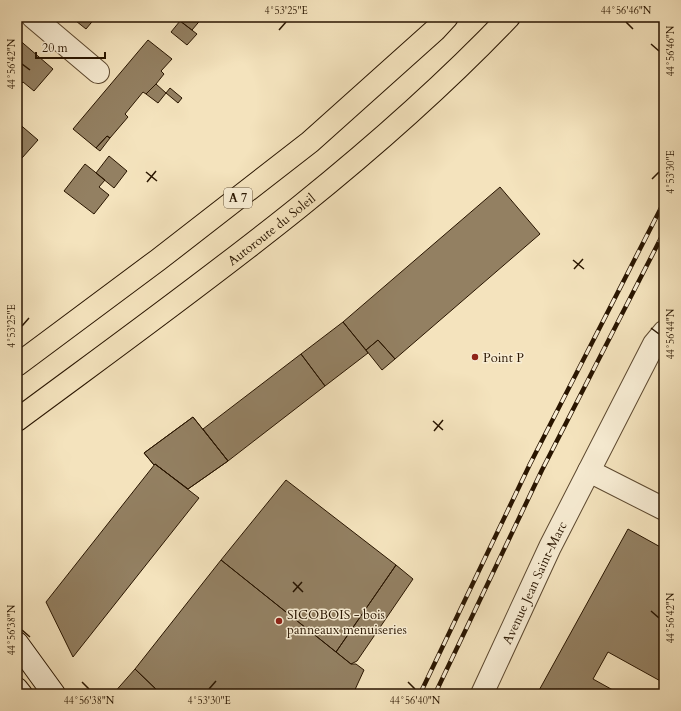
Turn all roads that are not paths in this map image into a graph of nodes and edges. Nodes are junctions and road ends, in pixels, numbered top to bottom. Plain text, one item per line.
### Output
1 (33, 17) edge
2 (448, 17) edge
3 (509, 17) edge
4 (98, 72) dead end
5 (664, 332) edge
6 (17, 365) edge
7 (17, 420) edge
8 (589, 471) junction
9 (664, 509) edge
10 (17, 643) edge
11 (17, 689) edge
12 (21, 694) edge
13 (54, 694) edge
14 (482, 694) edge

1 - 4 street
2 - 6 highway, A 7
3 - 7 highway, Autoroute du Soleil
5 - 8 street, Avenue Jean Saint-Marc
8 - 9 street
8 - 14 street, Avenue Jean Saint-Marc
10 - 13 street
11 - 12 street

